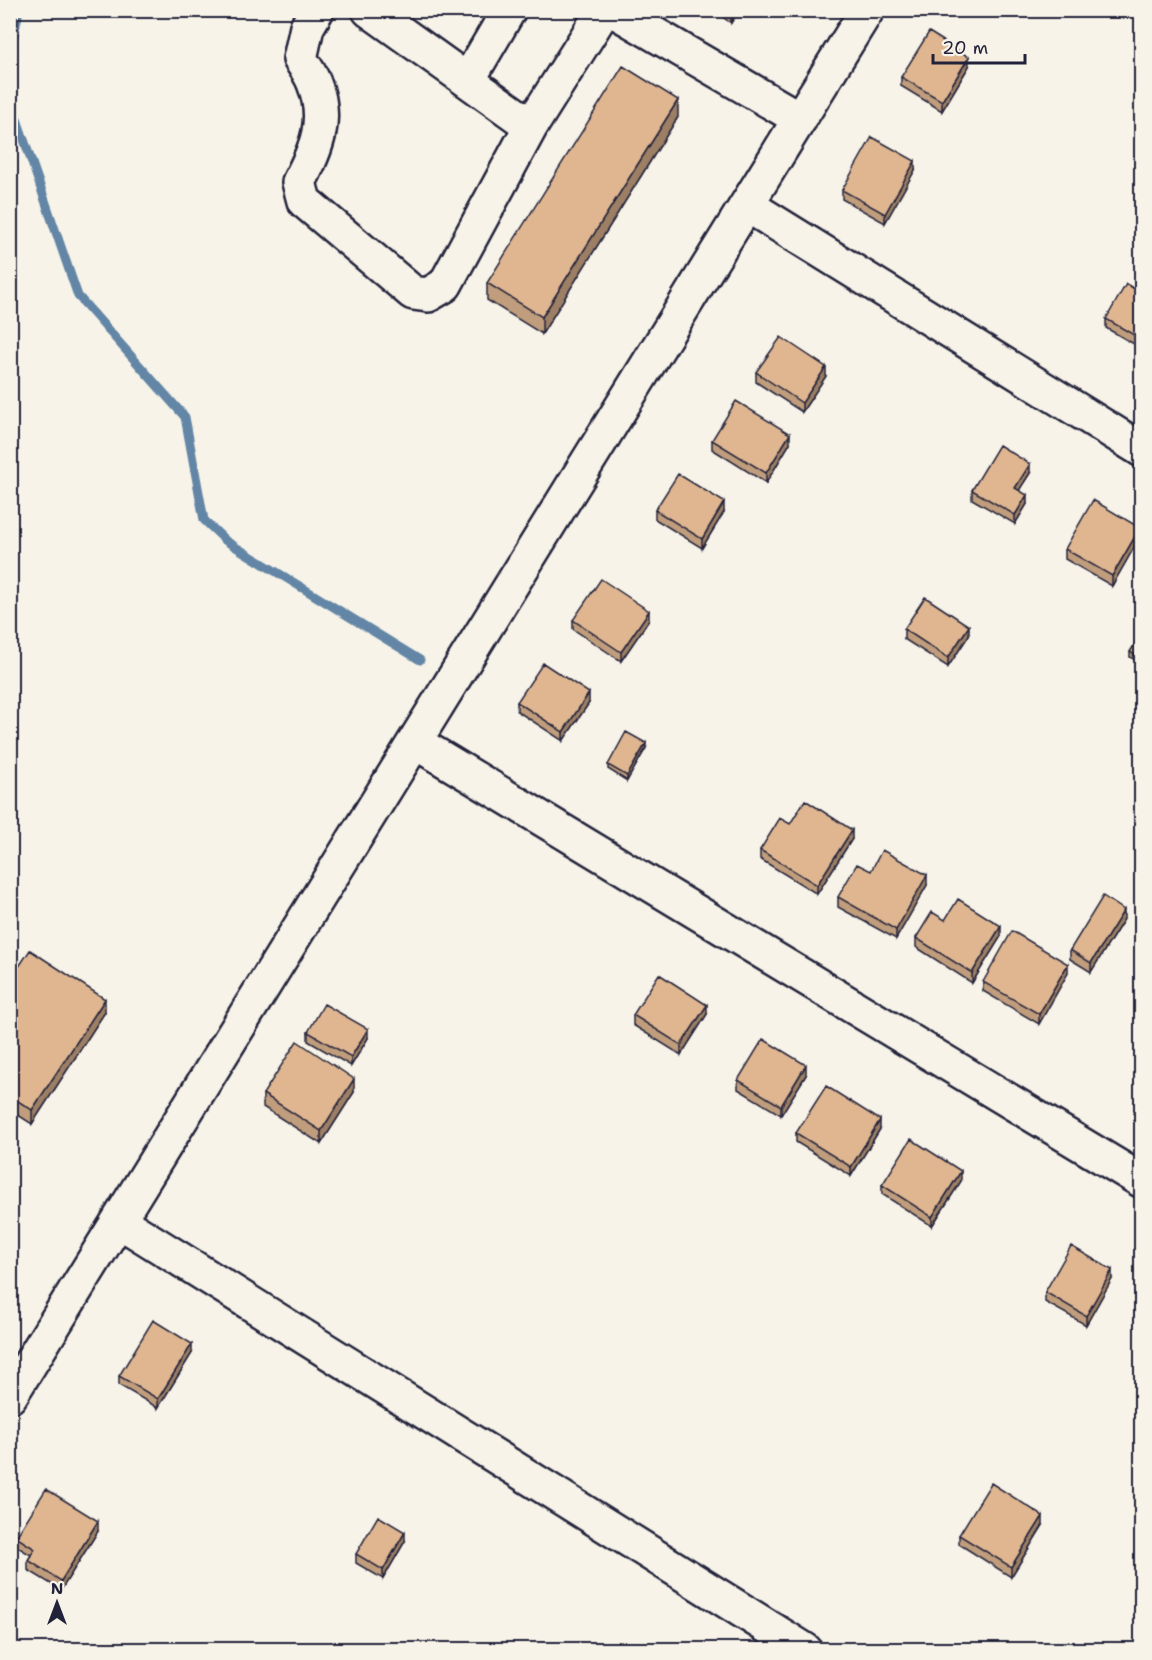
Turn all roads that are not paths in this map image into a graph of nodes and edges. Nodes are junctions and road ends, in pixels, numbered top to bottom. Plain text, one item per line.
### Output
1 (317, 10) edge
2 (369, 10) edge
3 (509, 10) edge
4 (604, 10) edge
5 (613, 10) edge
6 (867, 10) edge
7 (468, 80) junction
8 (800, 119) junction
9 (531, 126) junction
10 (747, 205) junction
11 (1142, 450) edge
12 (415, 742) junction
13 (1142, 1181) edge
14 (119, 1221) junction
15 (10, 1396) edge
16 (805, 1650) edge

1 - 9 street
2 - 7 street
3 - 7 street
4 - 9 street
5 - 8 street
6 - 8 street
7 - 9 street
8 - 10 street
10 - 11 street
10 - 12 street
12 - 13 street
12 - 14 street
14 - 15 street
14 - 16 street

